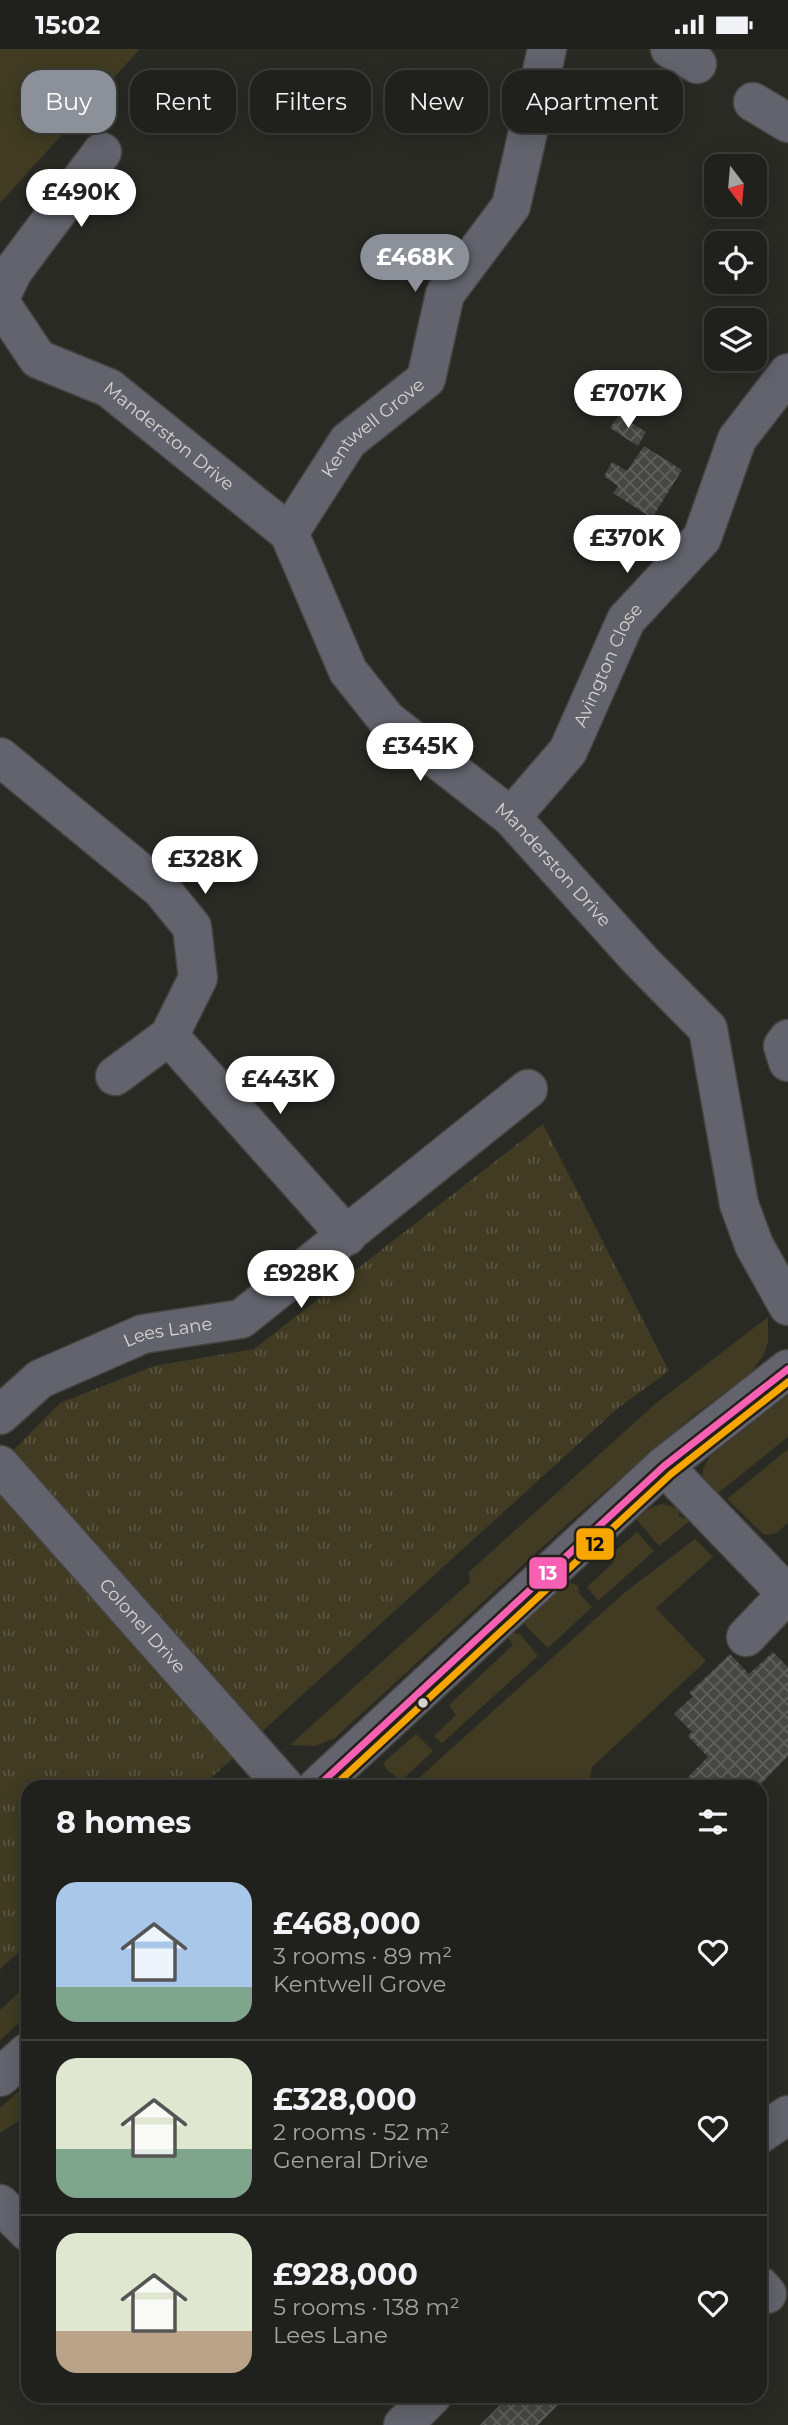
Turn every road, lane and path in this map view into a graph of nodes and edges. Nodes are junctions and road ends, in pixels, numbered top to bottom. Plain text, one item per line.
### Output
1 (547, 49) edge
2 (753, 102) dead end
3 (788, 123) edge
4 (102, 152) dead end
5 (4, 290) edge
6 (788, 373) edge
7 (289, 533) junction
8 (0, 757) edge
9 (511, 817) junction
10 (169, 1036) junction
11 (115, 1076) dead end
12 (528, 1089) dead end
13 (348, 1236) junction
14 (788, 1306) edge
15 (788, 1369) edge
16 (0, 1415) edge
17 (0, 1465) edge
18 (664, 1466) junction
19 (783, 1580) edge
20 (746, 1637) dead end
21 (279, 1780) edge
22 (325, 1780) edge
23 (21, 2058) edge
24 (0, 2077) edge
25 (788, 2115) edge
26 (767, 2129) edge
27 (0, 2204) edge
28 (21, 2225) edge
29 (425, 2403) edge
30 (403, 2425) edge

1 - 7 street, Kentwell Grove
2 - 3 street
4 - 5 street
5 - 7 street, Manderston Drive
6 - 9 street, Avington Close
7 - 9 street, Manderston Drive
8 - 10 street
9 - 14 street, Manderston Drive
10 - 11 street
10 - 13 street
12 - 13 street, Lees Lane
13 - 16 street, Lees Lane
15 - 18 street
17 - 21 street, Colonel Drive
18 - 19 street
18 - 22 street
19 - 20 street
23 - 24 street
25 - 26 street
27 - 28 street
29 - 30 street

